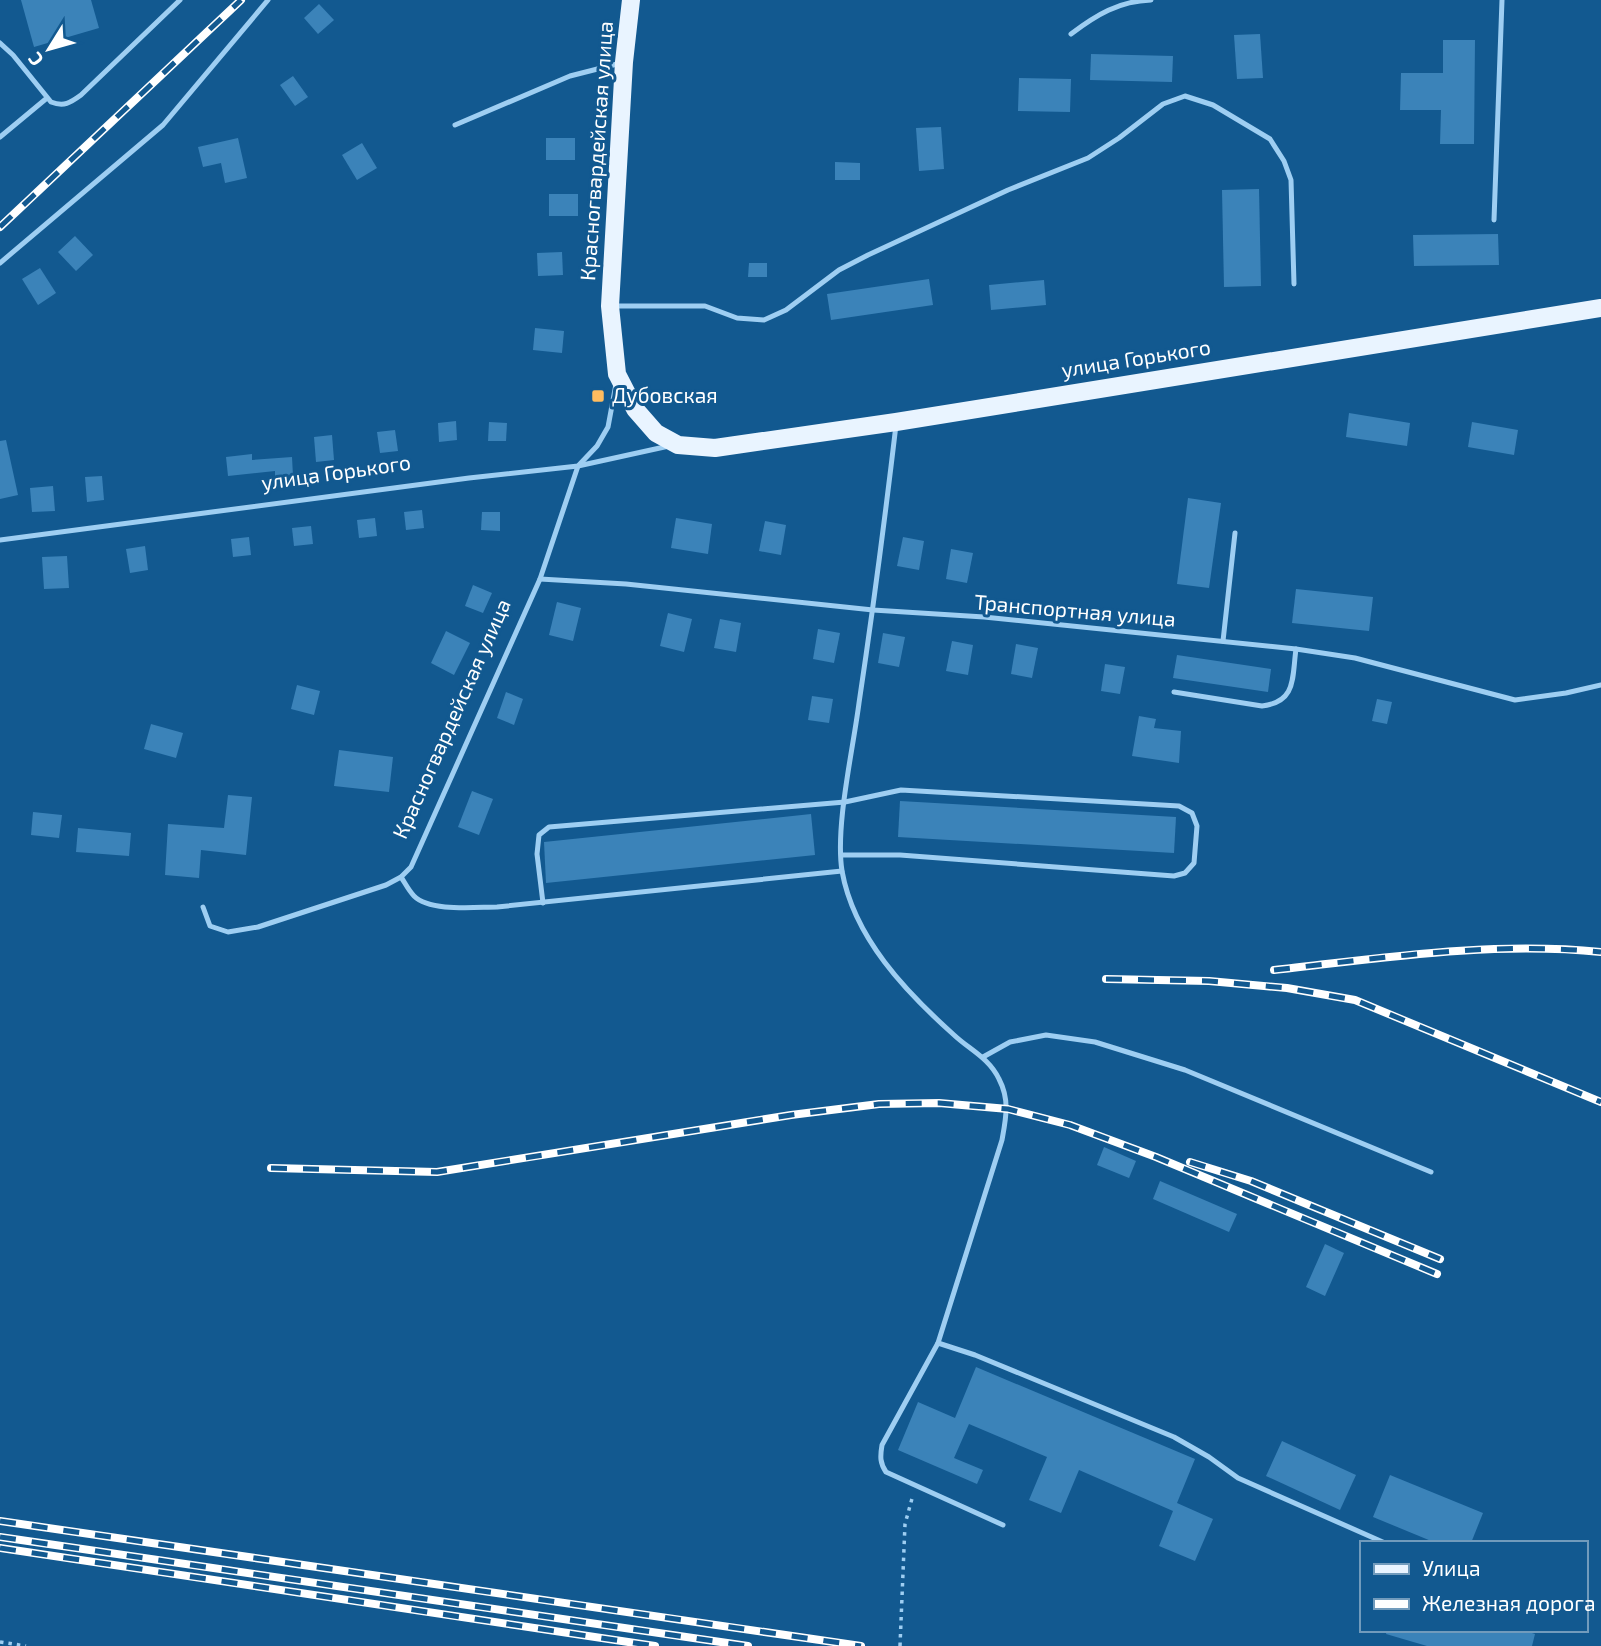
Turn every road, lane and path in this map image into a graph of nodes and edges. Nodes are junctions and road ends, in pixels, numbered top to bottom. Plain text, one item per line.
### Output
1 (180, 0) edge
2 (268, 0) edge
3 (631, 0) edge
4 (1151, 0) edge
5 (1502, 0) edge
6 (1070, 34) dead end
7 (0, 43) edge
8 (624, 62) junction
9 (47, 98) junction
10 (455, 125) dead end
11 (0, 137) edge
12 (1494, 220) dead end
13 (0, 263) edge
14 (1294, 284) dead end
15 (610, 306) junction
16 (1601, 308) edge
17 (617, 374) junction
18 (896, 422) junction
19 (678, 445) junction
20 (578, 466) junction
21 (1235, 533) dead end
22 (0, 541) edge
23 (540, 579) junction
24 (873, 610) junction
25 (1223, 641) junction
26 (1296, 649) junction
27 (1601, 685) edge
28 (1174, 692) dead end
29 (845, 802) junction
30 (842, 855) junction
31 (842, 872) junction
32 (401, 877) junction
33 (543, 903) junction
34 (203, 907) dead end
35 (983, 1057) junction
36 (1431, 1172) dead end
37 (938, 1343) junction
38 (915, 1486) junction
39 (1003, 1525) dead end
40 (1380, 1541) edge
41 (0, 1642) edge
42 (26, 1646) edge
43 (900, 1646) edge

1 - 9 lane
2 - 13 lane
3 - 8 main road, Красногвардейская улица
4 - 6 lane
5 - 12 lane
7 - 9 lane
8 - 10 lane
8 - 15 main road, Красногвардейская улица
9 - 11 lane
14 - 15 lane
15 - 17 main road, улица Горького
16 - 18 main road, улица Горького
17 - 19 main road, улица Горького
17 - 20 lane, Красногвардейская улица
18 - 19 main road, улица Горького
18 - 24 lane
19 - 20 lane, улица Горького
20 - 22 lane, улица Горького
20 - 23 lane, Красногвардейская улица
21 - 25 lane
23 - 24 lane, Транспортная улица
23 - 32 lane, Красногвардейская улица
24 - 25 lane, Транспортная улица
24 - 29 lane
25 - 26 lane, Транспортная улица
26 - 27 lane, Транспортная улица
26 - 28 lane
29 - 30 lane
29 - 30 lane
29 - 33 lane
30 - 31 lane
31 - 33 lane
31 - 35 lane
32 - 33 lane
32 - 34 lane
35 - 36 lane
35 - 37 lane
37 - 38 lane
37 - 40 lane
38 - 39 lane
38 - 43 path
41 - 42 path

